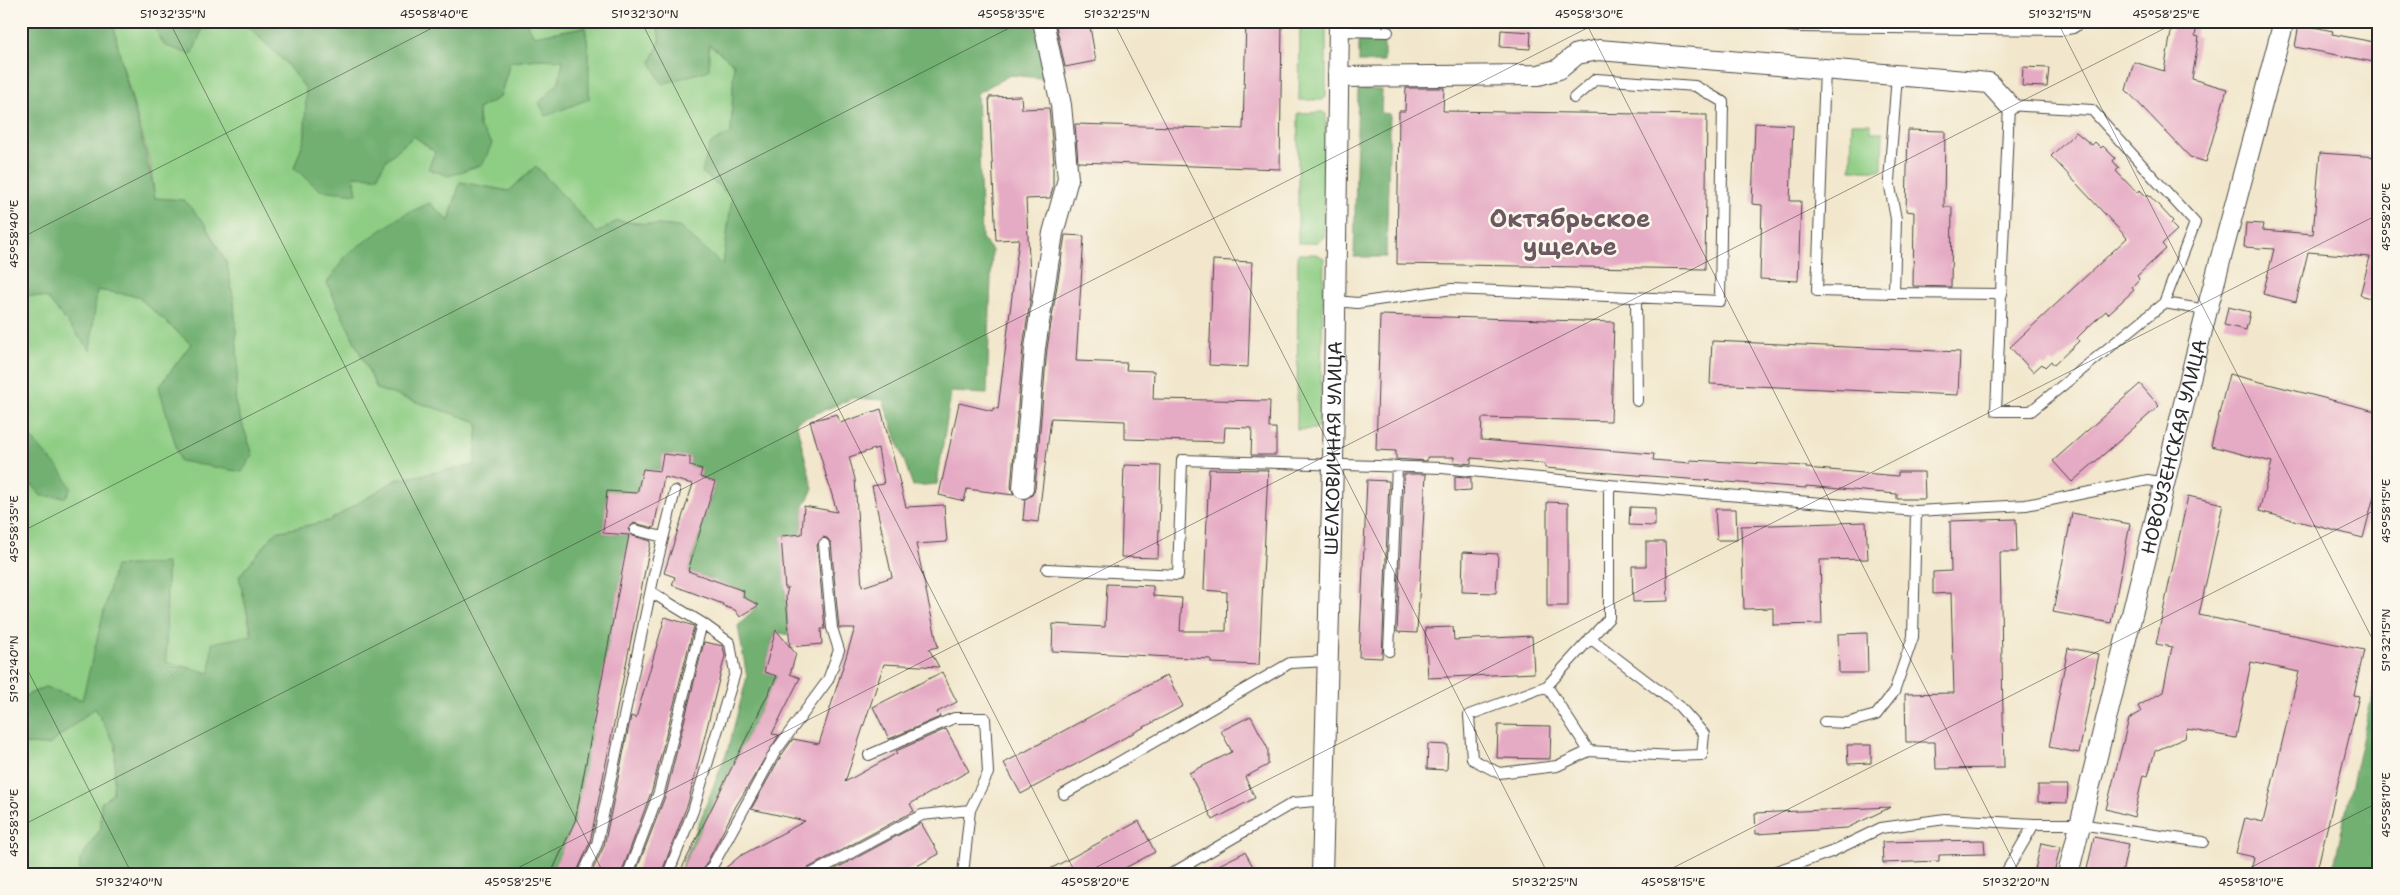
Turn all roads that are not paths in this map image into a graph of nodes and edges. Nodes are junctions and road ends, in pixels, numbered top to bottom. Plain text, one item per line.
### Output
1 (1042, 21) edge
2 (1782, 21) edge
3 (2083, 21) edge
4 (2284, 21) edge
5 (1339, 26) edge
6 (1388, 32) dead end
7 (1825, 69) junction
8 (1897, 75) junction
9 (1338, 77) junction
10 (1574, 98) dead end
11 (2009, 105) junction
12 (1894, 293) junction
13 (2002, 294) junction
14 (1636, 298) junction
15 (1336, 301) junction
16 (2164, 303) junction
17 (2207, 310) junction
18 (1637, 401) dead end
19 (1333, 464) junction
20 (1397, 466) junction
21 (2164, 483) junction
22 (1609, 485) junction
23 (1024, 488) dead end
24 (675, 491) dead end
25 (1916, 511) junction
26 (635, 530) dead end
27 (663, 537) junction
28 (824, 544) dead end
29 (1047, 569) dead end
30 (651, 592) junction
31 (702, 623) junction
32 (1590, 638) junction
33 (1388, 651) dead end
34 (1328, 660) junction
35 (1547, 686) junction
36 (1824, 722) dead end
37 (1589, 751) junction
38 (869, 755) dead end
39 (1064, 794) dead end
40 (1326, 800) junction
41 (970, 810) junction
42 (2034, 824) junction
43 (2079, 824) junction
44 (2203, 842) dead end
45 (583, 874) edge
46 (628, 874) edge
47 (668, 874) edge
48 (708, 874) edge
49 (811, 874) edge
50 (963, 874) edge
51 (1171, 874) edge
52 (1322, 874) edge
53 (1768, 874) edge
54 (2004, 874) edge
55 (2068, 874) edge

1 - 23 street
2 - 3 lane
4 - 17 street, НОВОУЗЕНСКАЯ УЛИЦА
5 - 6 lane
5 - 9 street, ШЕЛКОВИЧНАЯ УЛИЦА
7 - 8 street
7 - 9 street
7 - 12 lane
8 - 11 street
8 - 12 lane
9 - 15 street, ШЕЛКОВИЧНАЯ УЛИЦА
10 - 14 lane
11 - 13 lane
11 - 16 lane
12 - 13 lane
13 - 16 lane
14 - 15 lane
14 - 18 lane
15 - 19 street, ШЕЛКОВИЧНАЯ УЛИЦА
16 - 17 lane
17 - 21 street, НОВОУЗЕНСКАЯ УЛИЦА
19 - 20 lane
19 - 29 lane
19 - 34 street, ШЕЛКОВИЧНАЯ УЛИЦА
20 - 22 lane
20 - 33 lane
21 - 25 lane
21 - 43 street, НОВОУЗЕНСКАЯ УЛИЦА
22 - 25 lane
22 - 32 lane
24 - 27 lane
25 - 36 lane
26 - 27 lane
27 - 30 lane
28 - 48 lane
30 - 31 lane
30 - 45 lane
31 - 46 lane
31 - 47 lane
32 - 35 lane
32 - 37 lane
34 - 39 lane
34 - 40 street, ШЕЛКОВИЧНАЯ УЛИЦА
35 - 37 lane
35 - 37 lane
38 - 41 lane
40 - 51 lane
40 - 52 street, ШЕЛКОВИЧНАЯ УЛИЦА
41 - 49 lane
41 - 50 lane
42 - 43 lane
42 - 53 lane
42 - 54 lane
43 - 44 lane
43 - 55 street, НОВОУЗЕНСКАЯ УЛИЦА

